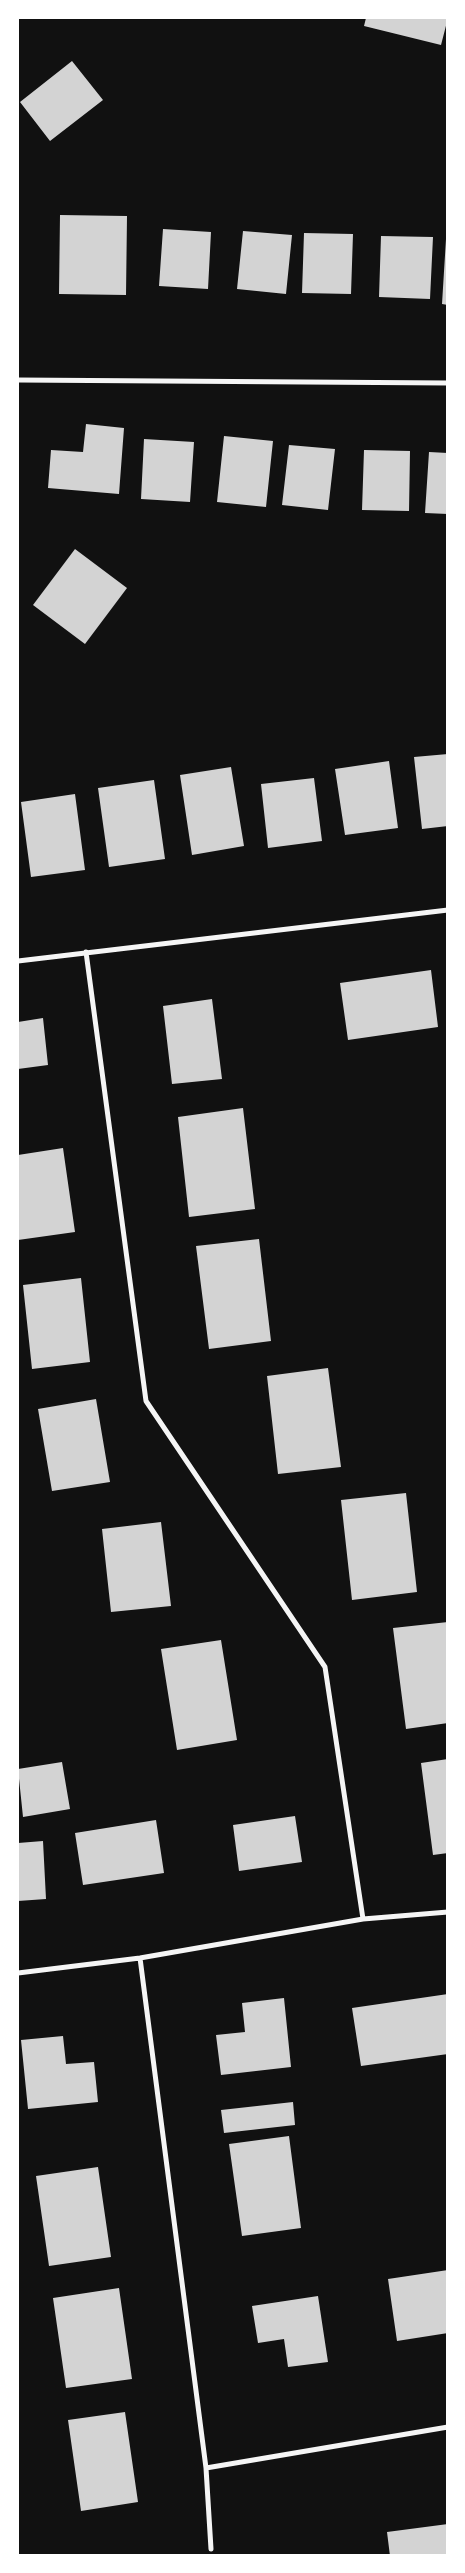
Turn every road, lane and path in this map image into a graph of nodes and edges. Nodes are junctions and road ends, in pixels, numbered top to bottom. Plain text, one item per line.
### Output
1 (18, 380) edge
2 (448, 383) edge
3 (448, 910) edge
4 (86, 952) junction
5 (18, 961) edge
6 (448, 1912) edge
7 (364, 1919) junction
8 (140, 1958) junction
9 (18, 1973) edge
10 (448, 2427) edge
11 (206, 2468) junction
12 (210, 2549) dead end

1 - 2 street
3 - 4 street
4 - 5 street
4 - 7 street
6 - 7 street
7 - 8 street
8 - 9 street
8 - 11 street
10 - 11 street
11 - 12 street

